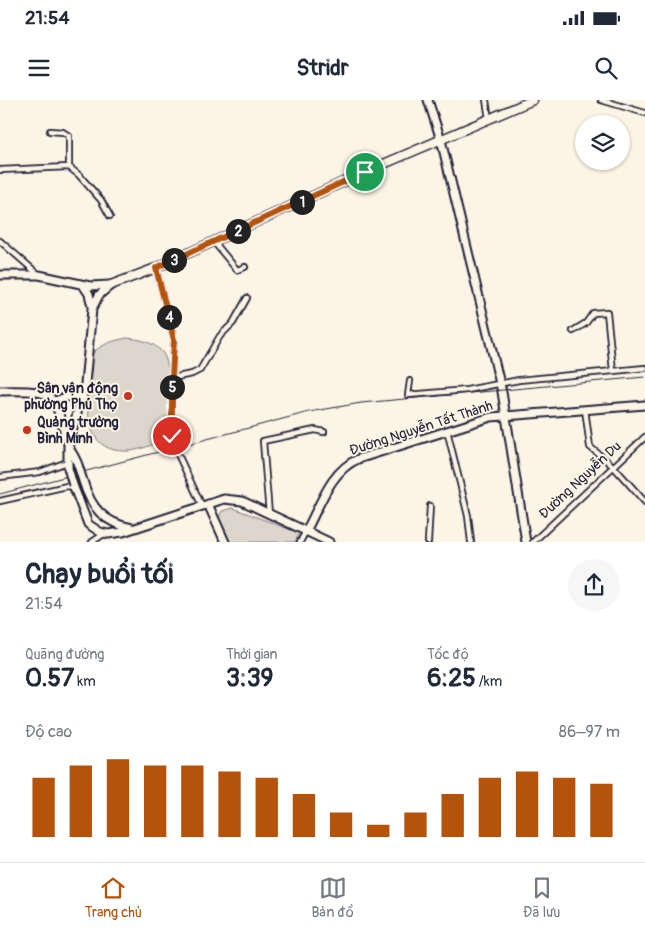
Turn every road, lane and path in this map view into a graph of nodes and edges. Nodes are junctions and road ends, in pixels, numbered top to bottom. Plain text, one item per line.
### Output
1 (428, 100) edge
2 (486, 100) edge
3 (602, 100) edge
4 (530, 101) edge
5 (645, 113) edge
6 (488, 120) junction
7 (50, 131) dead end
8 (441, 140) junction
9 (69, 167) junction
10 (0, 170) edge
11 (110, 216) dead end
12 (0, 240) edge
13 (214, 242) junction
14 (245, 267) dead end
15 (156, 268) junction
16 (0, 275) edge
17 (39, 275) junction
18 (83, 284) junction
19 (111, 285) junction
20 (247, 298) dead end
21 (92, 309) junction
22 (573, 331) dead end
23 (645, 368) edge
24 (613, 371) junction
25 (172, 378) junction
26 (410, 381) dead end
27 (500, 383) junction
28 (0, 392) edge
29 (83, 397) junction
30 (55, 401) junction
31 (645, 405) edge
32 (585, 409) junction
33 (506, 414) junction
34 (447, 430) junction
35 (324, 432) dead end
36 (645, 437) edge
37 (68, 446) junction
38 (67, 465) junction
39 (613, 466) junction
40 (0, 478) edge
41 (73, 486) junction
42 (0, 501) edge
43 (645, 502) edge
44 (205, 505) junction
45 (430, 506) dead end
46 (270, 514) junction
47 (133, 528) junction
48 (306, 531) junction
49 (104, 534) junction
50 (92, 542) edge
51 (225, 542) edge
52 (300, 542) edge
53 (329, 542) edge
54 (428, 542) edge
55 (471, 542) edge
56 (526, 542) edge
57 (533, 542) edge

1 - 8 main road
2 - 6 street
3 - 5 street
4 - 6 main road
6 - 8 main road
7 - 9 street
8 - 13 main road
8 - 27 main road
9 - 10 street
9 - 11 street
12 - 17 street
13 - 14 street
13 - 15 main road
15 - 19 main road
15 - 25 street
16 - 17 main road
17 - 18 main road
18 - 19 main road
18 - 21 main road
19 - 21 main road
20 - 25 street
21 - 29 main road
22 - 24 street
23 - 24 street
24 - 27 street
25 - 44 street
26 - 27 street
27 - 33 main road
28 - 30 main road
29 - 30 main road
29 - 37 main road
30 - 37 main road
31 - 32 main road, Đường Nguyễn Tất Thành
32 - 33 main road, Đường Nguyễn Tất Thành
32 - 39 street
33 - 34 main road, Đường Nguyễn Tất Thành
33 - 56 main road
34 - 48 main road, Đường Nguyễn Tất Thành
34 - 55 street
35 - 46 street
36 - 39 street, Đường Nguyễn Du
37 - 38 main road
37 - 47 main road, bridge
38 - 40 street
38 - 41 main road, bridge
39 - 43 street
39 - 57 street, Đường Nguyễn Du
41 - 42 street
41 - 49 main road
44 - 46 main road
44 - 47 main road
44 - 51 main road
45 - 54 street
46 - 48 main road
47 - 49 main road
48 - 52 street
48 - 53 main road
49 - 50 street

